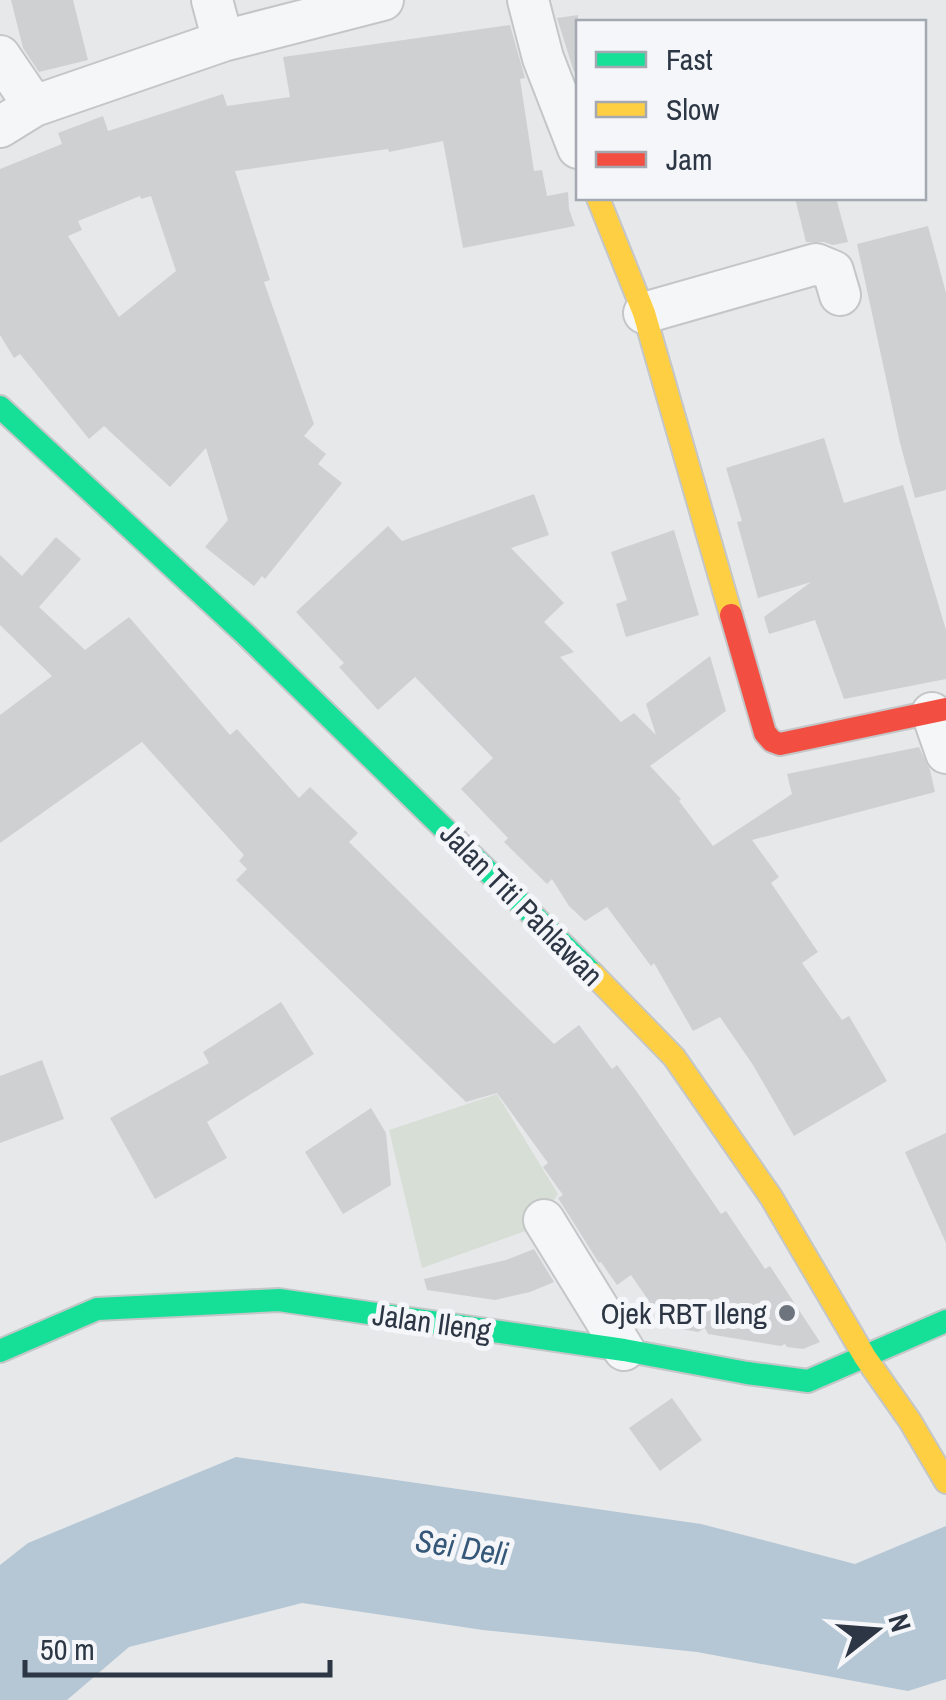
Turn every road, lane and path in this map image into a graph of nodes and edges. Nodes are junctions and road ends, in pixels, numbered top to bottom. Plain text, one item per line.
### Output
1 (212, 0) edge
2 (383, 0) edge
3 (528, 0) edge
4 (224, 41) junction
5 (0, 56) edge
6 (34, 106) junction
7 (0, 127) edge
8 (576, 143) edge
9 (599, 200) edge
10 (840, 295) dead end
11 (644, 314) junction
12 (0, 407) edge
13 (939, 711) edge
14 (946, 753) edge
15 (544, 1220) dead end
16 (946, 1321) edge
17 (624, 1350) junction
18 (0, 1351) edge
19 (866, 1357) junction
20 (946, 1482) edge

1 - 4 street
2 - 4 street
3 - 8 street
4 - 6 street
5 - 6 street
6 - 7 street
9 - 11 street
10 - 11 street
11 - 13 street
12 - 19 street, Jalan Titi Pahlawan
13 - 14 street
15 - 17 street
16 - 19 street, Jalan Ileng
17 - 18 street, Jalan Ileng
17 - 19 street, Jalan Ileng
19 - 20 street, Jalan Titi Pahlawan

